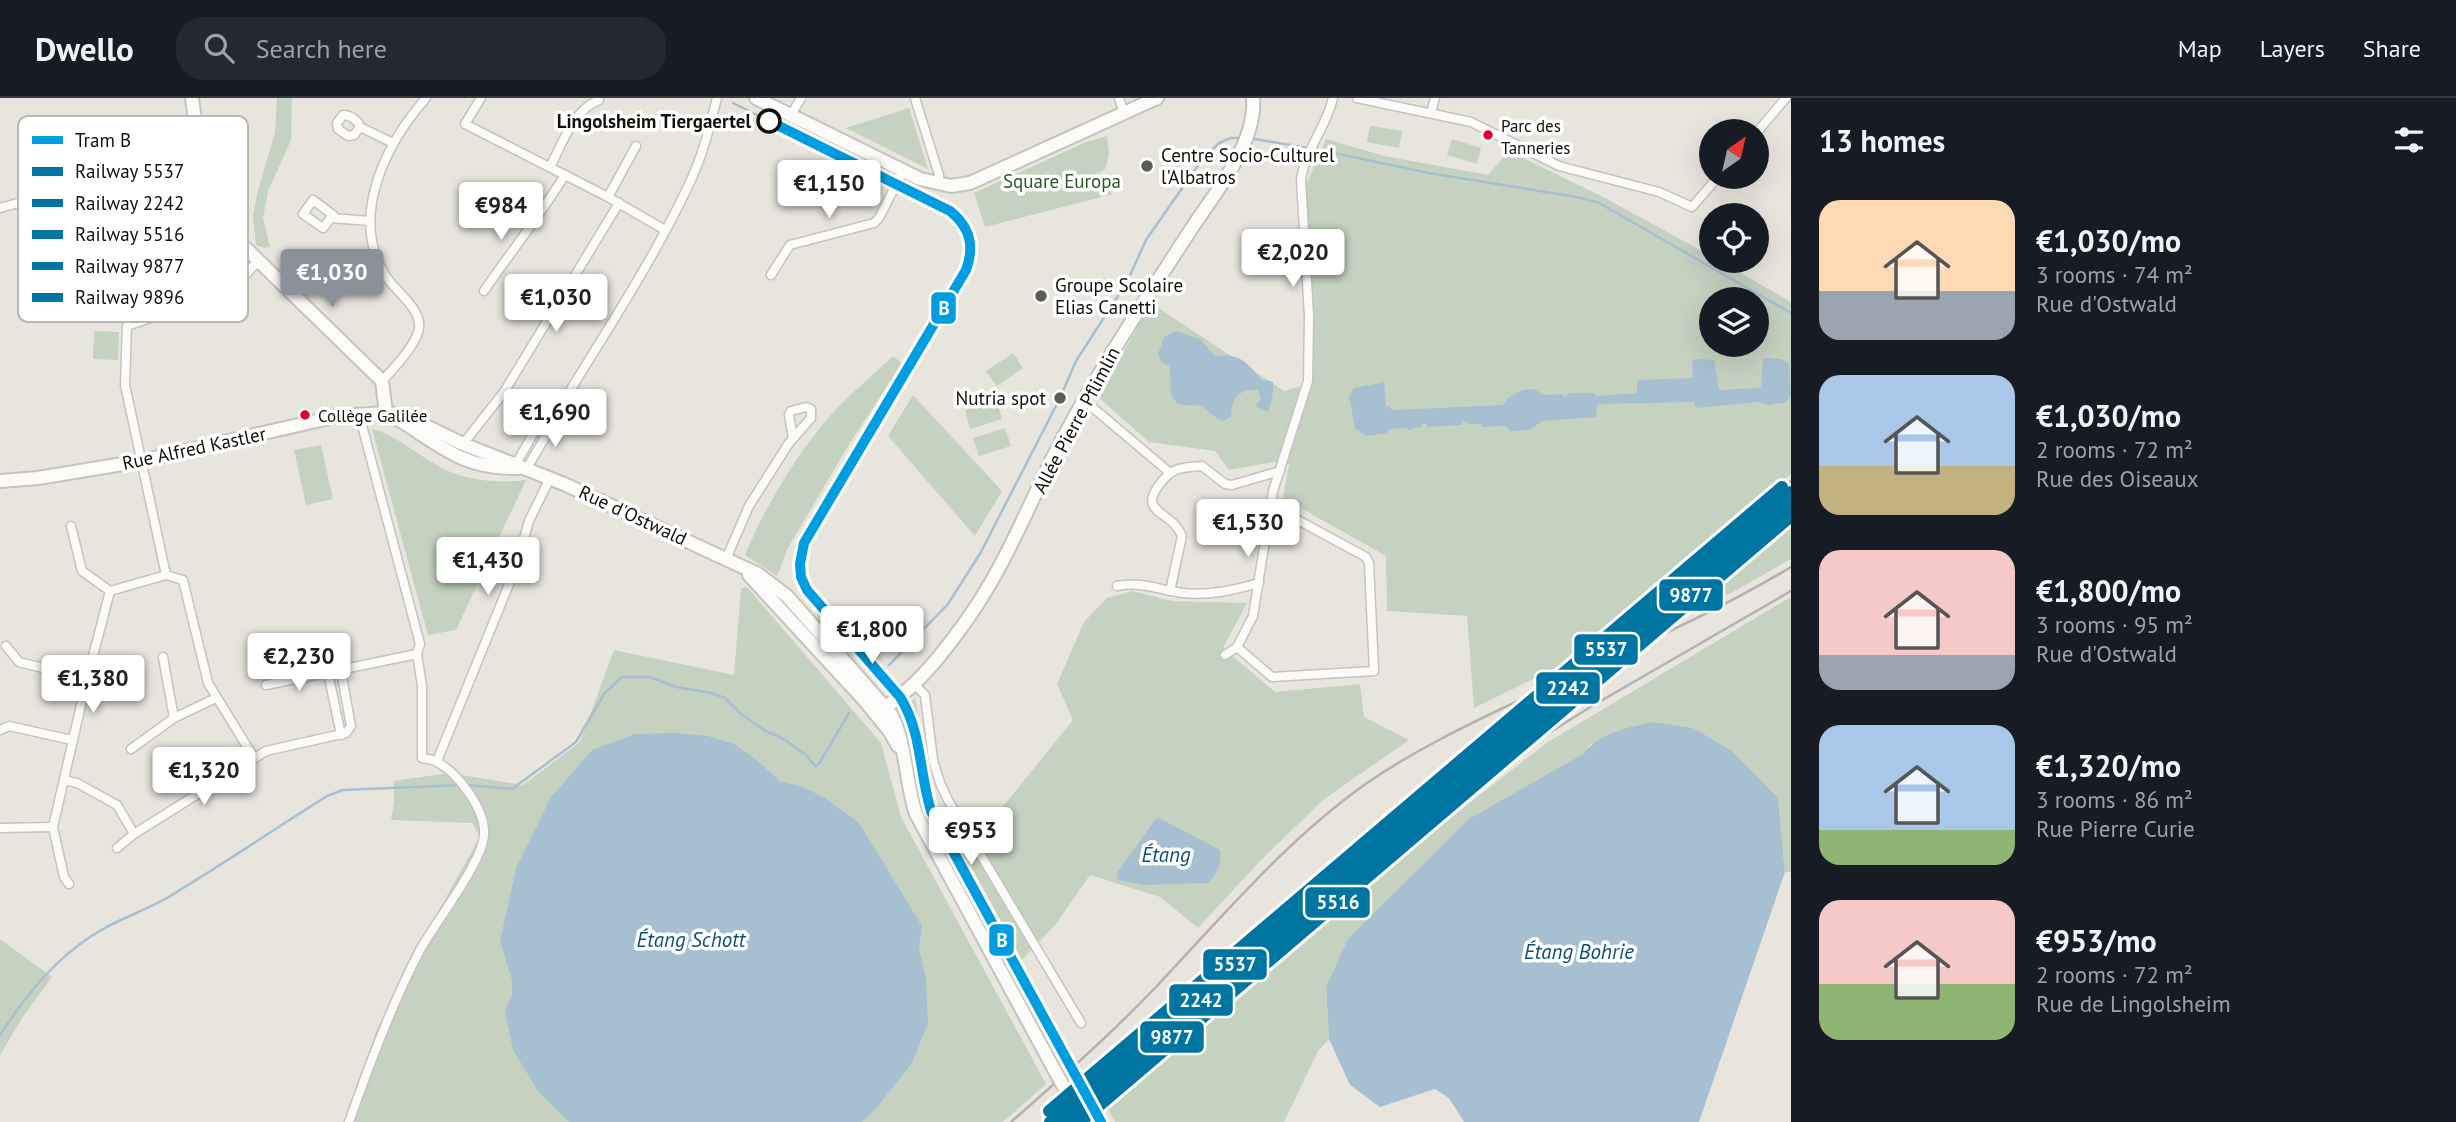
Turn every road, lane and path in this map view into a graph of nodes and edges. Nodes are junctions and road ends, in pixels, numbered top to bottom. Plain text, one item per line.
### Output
1 (192, 98) edge
2 (426, 98) edge
3 (481, 98) edge
4 (718, 98) edge
5 (756, 98) edge
6 (801, 98) edge
7 (915, 98) edge
8 (1119, 98) edge
9 (1157, 98) edge
10 (1334, 98) edge
11 (1357, 98) edge
12 (1435, 98) edge
13 (1786, 98) edge
14 (1256, 101) edge
15 (597, 103) dead end
16 (1431, 112) junction
17 (1124, 114) junction
18 (791, 115) junction
19 (195, 116) edge
20 (1768, 119) edge
21 (360, 127) dead end
22 (393, 144) junction
23 (636, 146) dead end
24 (550, 167) junction
25 (903, 171) junction
26 (565, 175) junction
27 (939, 185) junction
28 (1708, 189) edge
29 (608, 197) junction
30 (18, 203) edge
31 (619, 203) junction
32 (0, 208) edge
33 (331, 218) dead end
34 (370, 221) junction
35 (666, 230) junction
36 (248, 251) edge
37 (258, 261) junction
38 (248, 272) edge
39 (771, 275) dead end
40 (484, 291) dead end
41 (139, 322) edge
42 (382, 381) junction
43 (1085, 401) junction
44 (386, 413) junction
45 (359, 414) junction
46 (793, 438) dead end
47 (463, 443) junction
48 (141, 461) junction
49 (521, 466) junction
50 (1280, 471) junction
51 (1169, 472) junction
52 (550, 478) junction
53 (0, 481) edge
54 (1270, 505) junction
55 (71, 526) dead end
56 (731, 562) junction
57 (166, 575) junction
58 (1259, 583) junction
59 (1117, 586) dead end
60 (110, 591) junction
61 (1170, 591) junction
62 (6, 646) dead end
63 (1237, 647) junction
64 (417, 654) junction
65 (1225, 655) dead end
66 (163, 657) dead end
67 (341, 671) junction
68 (328, 673) junction
69 (87, 679) junction
70 (914, 684) junction
71 (266, 685) dead end
72 (216, 698) junction
73 (881, 710) junction
74 (174, 718) junction
75 (0, 730) edge
76 (341, 735) junction
77 (72, 740) junction
78 (131, 749) dead end
79 (254, 758) junction
80 (437, 761) junction
81 (64, 780) junction
82 (53, 827) junction
83 (0, 828) edge
84 (134, 834) junction
85 (117, 848) dead end
86 (69, 884) dead end
87 (1080, 1023) dead end
88 (349, 1122) edge
89 (1083, 1122) edge

1 - 19 main road
2 - 22 street
3 - 24 street
4 - 35 street
5 - 18 main road
6 - 18 street
7 - 27 street
8 - 17 street
9 - 17 main road
10 - 50 street
11 - 16 street
12 - 16 street
13 - 20 street
14 - 43 main road, Allée Pierre Pflimlin
15 - 24 street
16 - 28 street
17 - 27 main road
18 - 25 main road
21 - 22 street
22 - 34 street
23 - 29 street
24 - 26 street
25 - 27 main road
25 - 39 street
26 - 29 street
26 - 40 street
29 - 31 street
30 - 32 street
31 - 35 street
31 - 47 street
33 - 34 street
34 - 42 street
35 - 49 street
36 - 37 main road
37 - 38 street
37 - 42 main road
41 - 48 street
42 - 44 main road
43 - 51 street
43 - 70 main road, Allée Pierre Pflimlin
44 - 45 main road, Rue Alfred Kastler
44 - 47 main road, Rue d'Ostwald
44 - 49 main road, Rue d'Ostwald
45 - 48 main road, Rue Alfred Kastler
45 - 64 street
46 - 56 street
47 - 49 main road, Rue d'Ostwald
48 - 53 main road, Rue Alfred Kastler
48 - 57 street
49 - 52 main road, Rue d'Ostwald
50 - 51 street
50 - 54 street
51 - 61 street
52 - 56 main road, Rue d'Ostwald
52 - 80 street
54 - 58 street
54 - 63 street
55 - 60 street
56 - 73 main road, Rue d'Ostwald
57 - 60 street
57 - 72 street
58 - 61 street
58 - 63 street
59 - 61 street
60 - 69 street
62 - 69 street
63 - 65 street
64 - 67 street
64 - 80 street
66 - 74 street
67 - 68 street
67 - 76 street
68 - 71 street
68 - 76 street
69 - 77 street
70 - 73 main road, Allée Pierre Pflimlin
70 - 87 street
72 - 74 street
72 - 79 street
73 - 89 main road, Rue d'Ostwald, bridge
74 - 78 street
75 - 77 street
76 - 79 street
77 - 81 street
79 - 84 street
80 - 88 street
81 - 82 street
81 - 84 street
82 - 83 street
82 - 86 street
84 - 85 street

